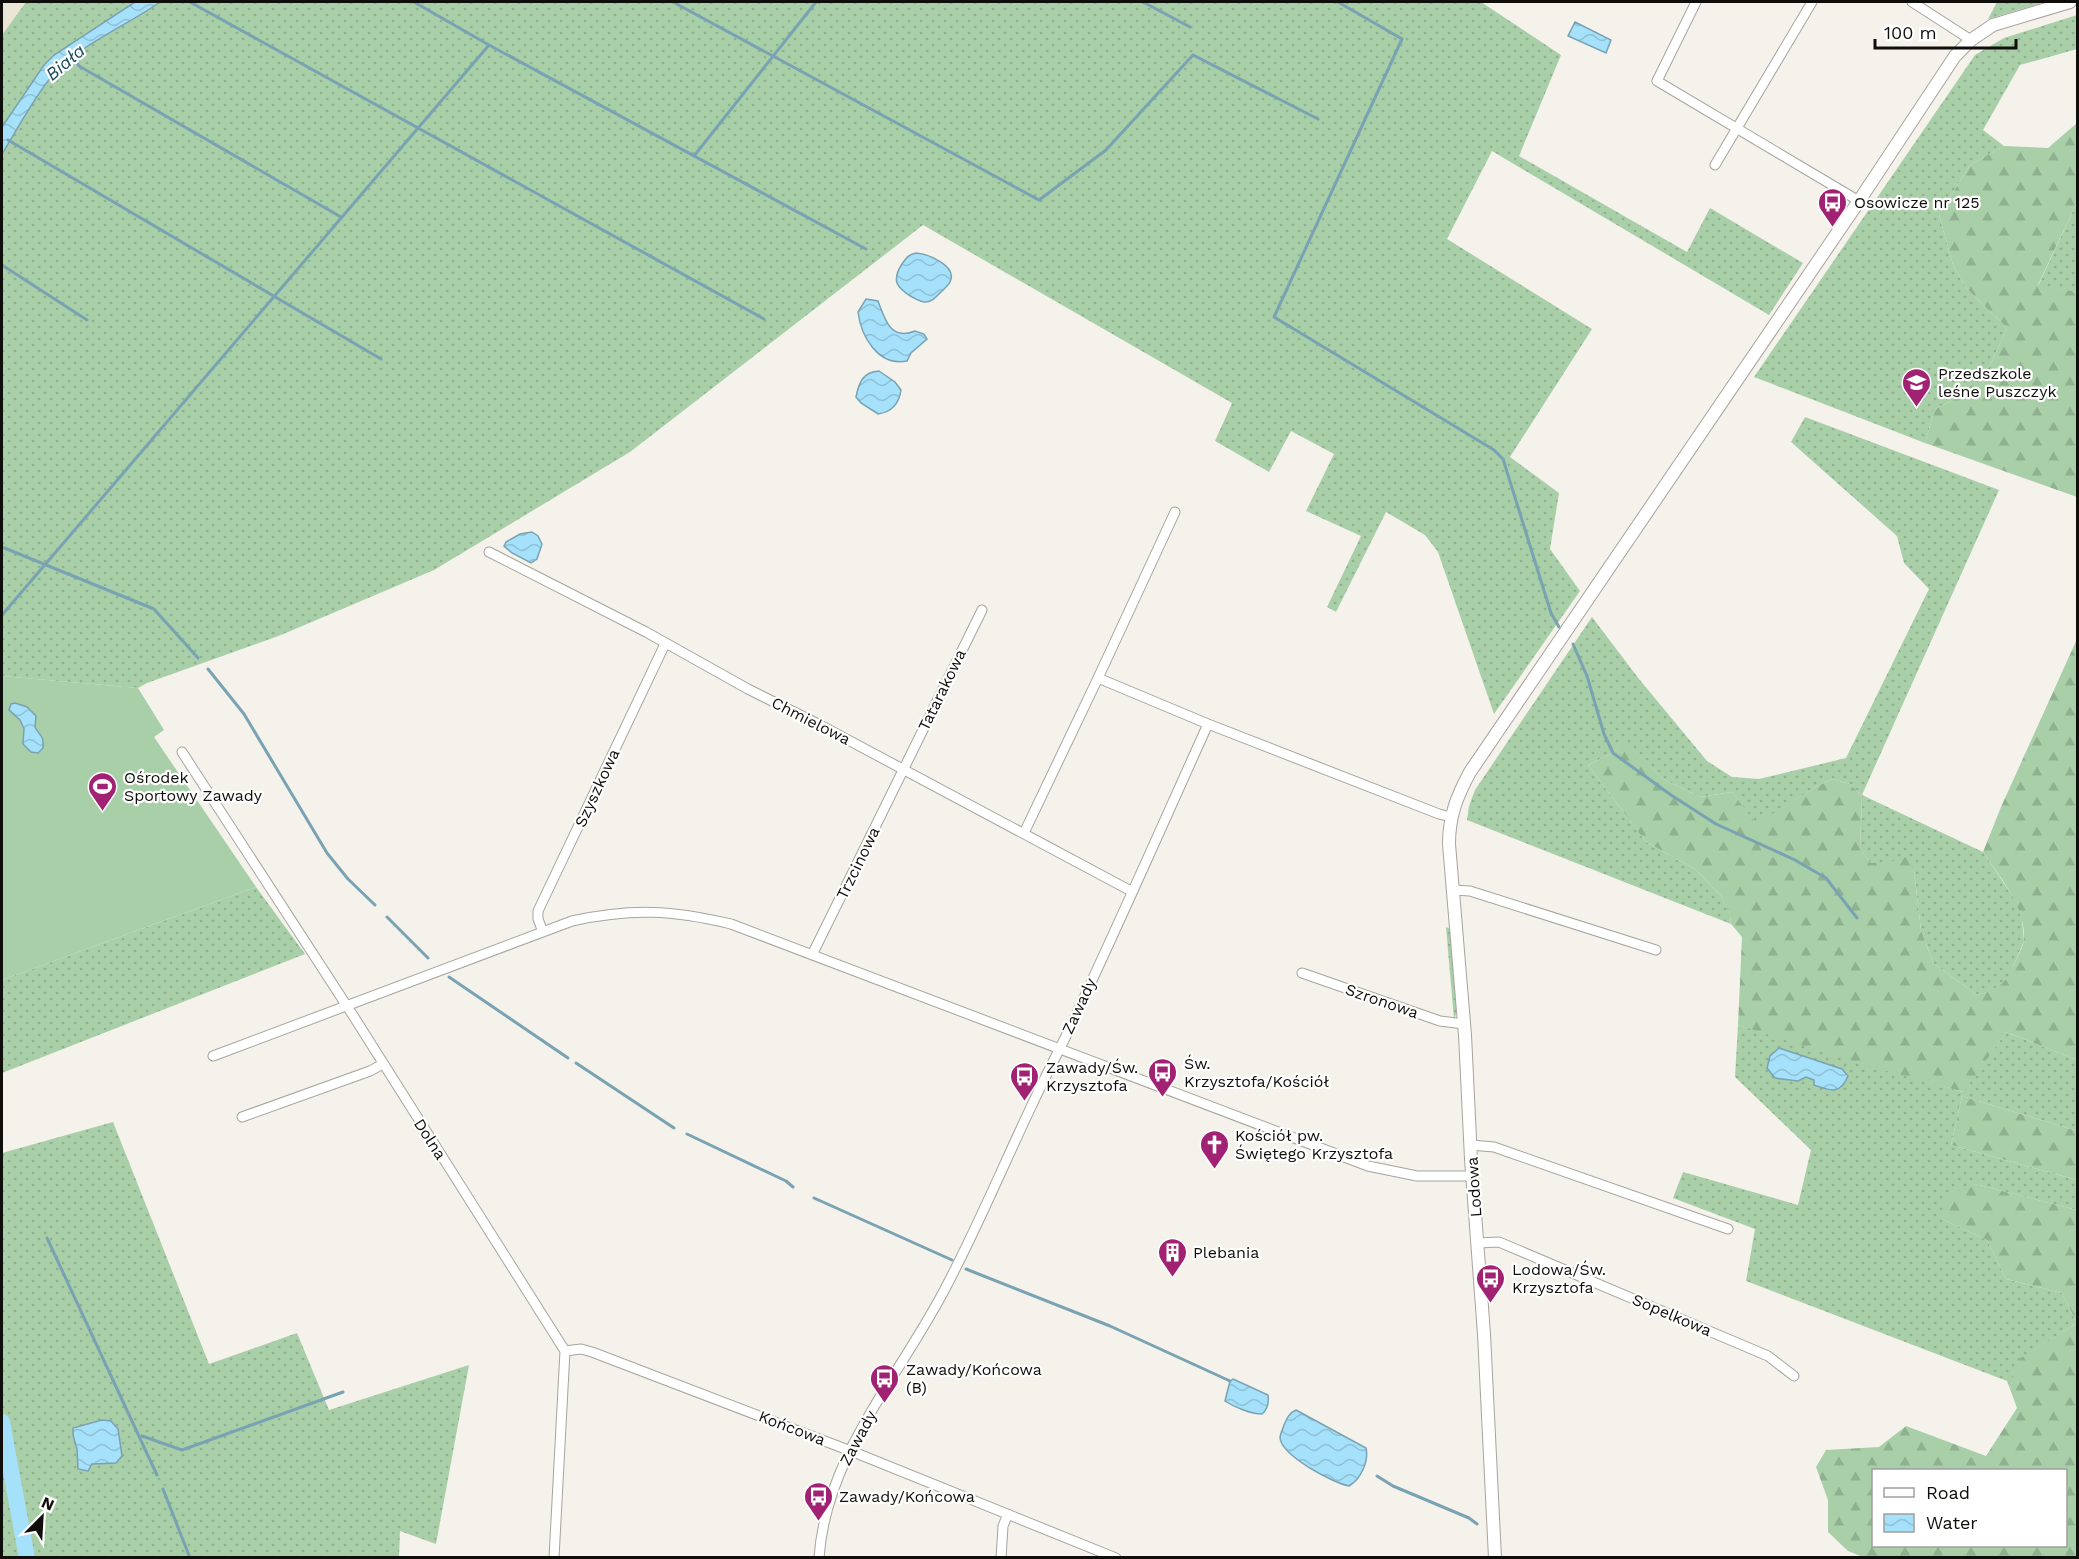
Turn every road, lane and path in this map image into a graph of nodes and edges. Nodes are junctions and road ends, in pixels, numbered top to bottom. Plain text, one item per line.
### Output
1 (1696, 2) edge
2 (1812, 2) edge
3 (1912, 2) edge
4 (2070, 2) edge
5 (1971, 40) junction
6 (1737, 129) junction
7 (1715, 165) dead end
8 (1859, 201) junction
9 (1175, 512) dead end
10 (489, 552) dead end
11 (982, 610) dead end
12 (665, 644) junction
13 (1098, 678) junction
14 (1208, 724) junction
15 (182, 752) dead end
16 (903, 769) junction
17 (1451, 817) junction
18 (1024, 833) junction
19 (1453, 890) junction
20 (1131, 891) junction
21 (543, 932) junction
22 (1656, 950) dead end
23 (812, 955) junction
24 (1302, 974) dead end
25 (347, 1006) junction
26 (1464, 1024) junction
27 (1059, 1048) junction
28 (213, 1056) dead end
29 (382, 1064) junction
30 (242, 1117) dead end
31 (1471, 1145) junction
32 (1473, 1176) junction
33 (1728, 1229) dead end
34 (1478, 1243) junction
35 (566, 1351) junction
36 (1794, 1376) dead end
37 (850, 1451) junction
38 (1008, 1514) junction
39 (554, 1557) edge
40 (819, 1557) edge
41 (1001, 1557) edge
42 (1116, 1557) edge
43 (1495, 1557) edge

1 - 6 street
2 - 6 street
3 - 5 street
4 - 5 street, Lodowa
5 - 8 street, Lodowa
6 - 7 street
6 - 8 street
8 - 17 street, Lodowa
9 - 13 street
10 - 12 street, Chmielowa
11 - 16 street, Tatarakowa
12 - 16 street, Chmielowa
12 - 21 street, Szyszkowa
13 - 14 street
13 - 18 street
14 - 17 street
14 - 20 street, Zawady
15 - 25 street, Dolna
16 - 18 street, Chmielowa
16 - 23 street, Trzcinowa
17 - 19 street, Lodowa
18 - 20 street, Chmielowa
19 - 22 street
19 - 26 street, Lodowa
20 - 27 street, Zawady
21 - 23 street
21 - 25 street
23 - 27 street
24 - 26 street, Szronowa
25 - 28 street
25 - 29 street, Dolna
26 - 31 street, Lodowa
27 - 32 street
27 - 37 street, Zawady
29 - 30 street
29 - 35 street, Dolna
31 - 32 street, Lodowa
31 - 33 street
32 - 34 street, Lodowa
34 - 36 street, Sopelkowa
34 - 43 street, Lodowa
35 - 37 street, Końcowa
35 - 39 street
37 - 38 street, Końcowa
37 - 40 street, Zawady
38 - 41 street
38 - 42 street, Końcowa

